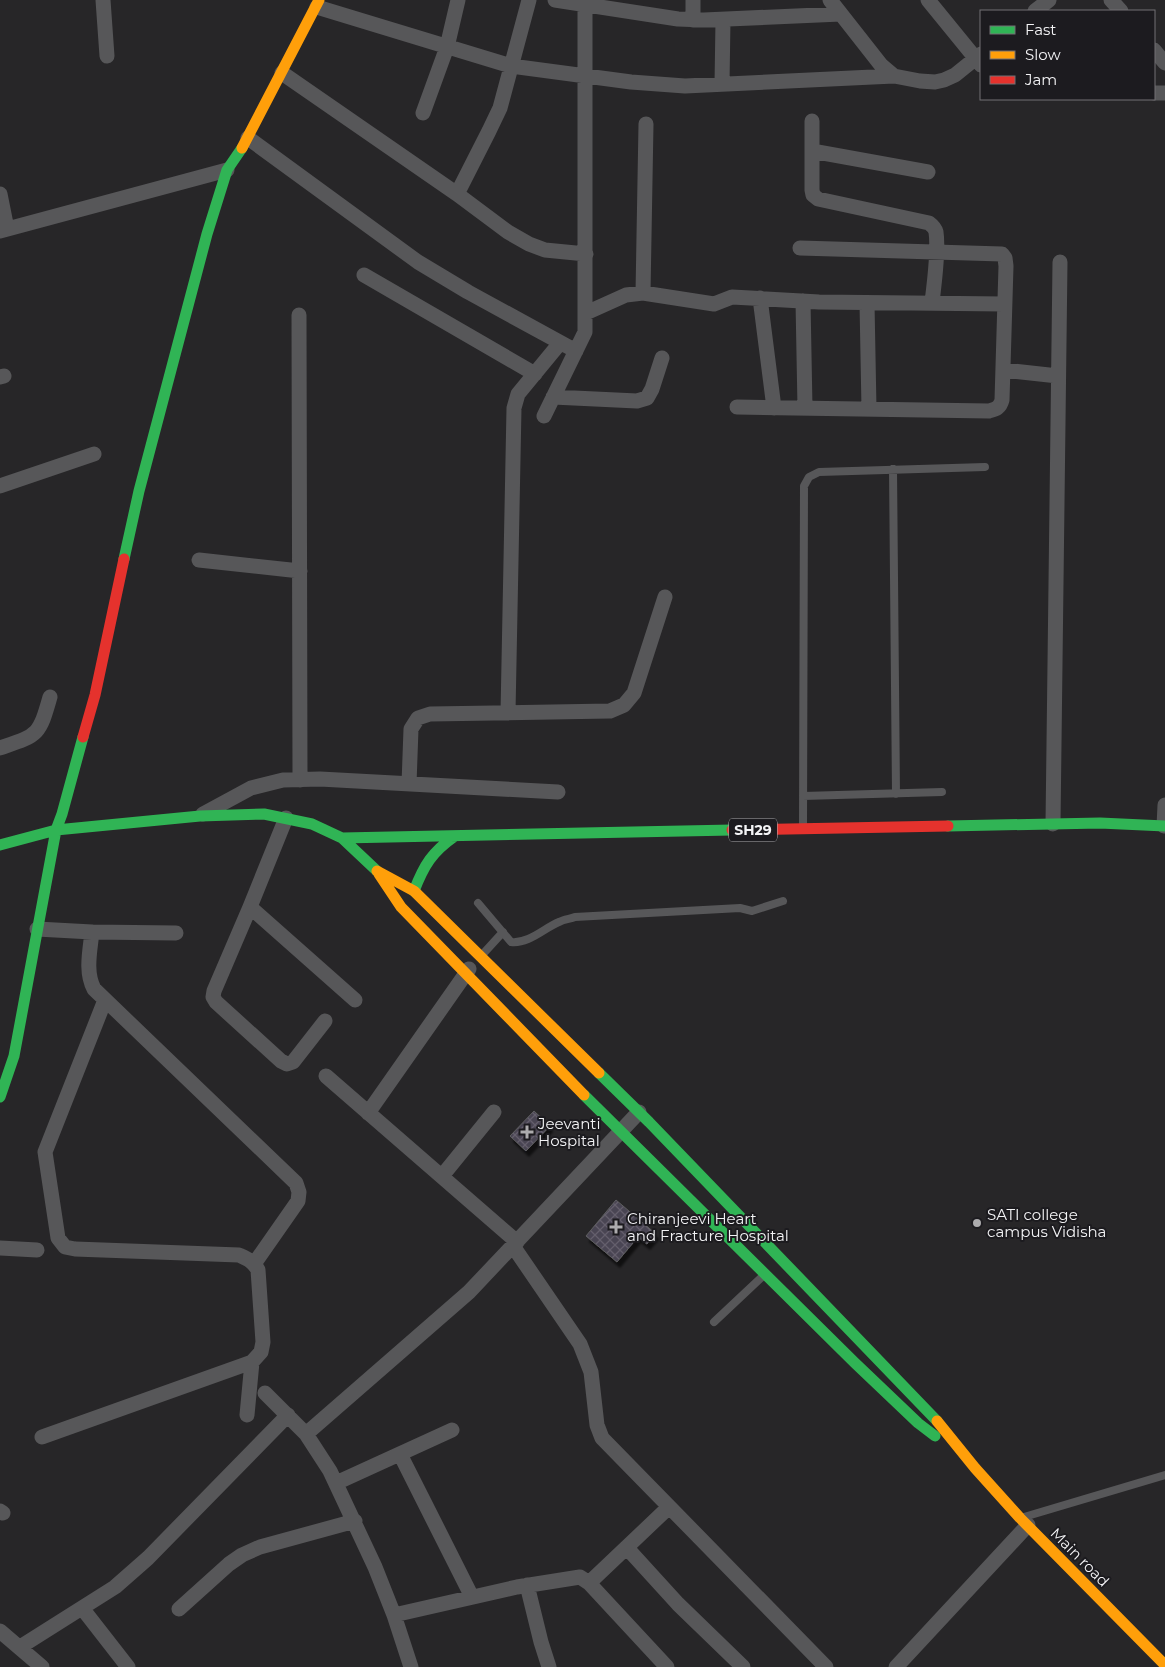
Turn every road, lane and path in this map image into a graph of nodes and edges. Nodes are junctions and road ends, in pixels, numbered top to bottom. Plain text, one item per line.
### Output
1 (103, 0) edge
2 (458, 0) edge
3 (529, 0) edge
4 (555, 0) edge
5 (693, 0) edge
6 (928, 0) edge
7 (318, 4) edge
8 (584, 5) junction
9 (838, 5) edge
10 (693, 20) junction
11 (723, 20) junction
12 (448, 47) junction
13 (1155, 51) edge
14 (106, 56) dead end
15 (979, 59) edge
16 (1165, 63) edge
17 (511, 66) junction
18 (282, 73) junction
19 (584, 75) junction
20 (894, 76) junction
21 (722, 84) junction
22 (423, 112) dead end
23 (812, 121) dead end
24 (646, 124) dead end
25 (248, 138) junction
26 (812, 152) junction
27 (227, 170) junction
28 (928, 172) dead end
29 (0, 194) edge
30 (457, 194) junction
31 (4, 230) edge
32 (800, 248) dead end
33 (936, 253) junction
34 (586, 254) junction
35 (1060, 262) dead end
36 (364, 275) dead end
37 (643, 293) junction
38 (760, 298) junction
39 (802, 301) junction
40 (867, 303) junction
41 (932, 303) junction
42 (1004, 304) junction
43 (586, 312) junction
44 (299, 315) dead end
45 (560, 343) junction
46 (576, 351) junction
47 (662, 358) dead end
48 (1003, 370) junction
49 (535, 374) junction
50 (1058, 376) junction
51 (553, 397) junction
52 (737, 407) dead end
53 (774, 408) junction
54 (805, 408) junction
55 (869, 409) junction
56 (544, 416) dead end
57 (94, 454) dead end
58 (985, 467) dead end
59 (893, 470) junction
60 (0, 486) edge
61 (199, 560) dead end
62 (300, 572) junction
63 (665, 597) dead end
64 (50, 697) dead end
65 (508, 713) junction
66 (0, 748) edge
67 (300, 780) junction
68 (409, 784) junction
69 (558, 792) dead end
70 (942, 792) dead end
71 (896, 794) junction
72 (803, 796) junction
73 (1165, 805) edge
74 (200, 816) junction
75 (286, 818) junction
76 (1054, 824) junction
77 (1165, 826) edge
78 (803, 828) junction
79 (56, 830) junction
80 (456, 836) junction
81 (342, 838) junction
82 (0, 844) edge
83 (377, 871) junction
84 (414, 891) junction
85 (783, 901) dead end
86 (478, 903) dead end
87 (250, 907) junction
88 (37, 929) junction
89 (92, 932) junction
90 (503, 932) junction
91 (176, 933) dead end
92 (480, 957) junction
93 (465, 974) junction
94 (105, 1000) junction
95 (355, 1000) dead end
96 (325, 1022) dead end
97 (326, 1076) dead end
98 (0, 1096) edge
99 (494, 1112) dead end
100 (639, 1112) junction
101 (368, 1113) junction
102 (621, 1133) junction
103 (442, 1176) junction
104 (515, 1244) junction
105 (0, 1248) edge
106 (37, 1250) dead end
107 (254, 1264) junction
108 (764, 1274) junction
109 (714, 1322) dead end
110 (252, 1362) junction
111 (265, 1393) dead end
112 (247, 1415) dead end
113 (288, 1415) junction
114 (452, 1430) dead end
115 (306, 1434) junction
116 (42, 1437) dead end
117 (400, 1454) junction
118 (975, 1468) junction
119 (1165, 1475) edge
120 (336, 1483) junction
121 (669, 1507) junction
122 (355, 1521) junction
123 (1024, 1522) junction
124 (627, 1548) junction
125 (589, 1583) junction
126 (527, 1585) junction
127 (472, 1597) junction
128 (82, 1608) junction
129 (179, 1609) dead end
130 (394, 1615) junction
131 (0, 1631) edge
132 (20, 1647) junction
133 (658, 1664) edge
134 (1165, 1665) edge
135 (42, 1667) edge
136 (128, 1667) edge
137 (411, 1667) edge
138 (548, 1667) edge
139 (743, 1667) edge
140 (826, 1667) edge
141 (896, 1667) edge

1 - 14 street
2 - 12 street
3 - 17 street
4 - 8 street
5 - 10 street
6 - 15 street
7 - 12 street
7 - 18 main road
8 - 10 street
8 - 19 street
9 - 11 street
9 - 20 street
10 - 11 street
11 - 21 street
12 - 17 street
12 - 22 street
13 - 16 street
15 - 20 street
17 - 19 street
17 - 30 street
18 - 25 main road
18 - 30 street
19 - 21 street
19 - 34 street
20 - 21 street
23 - 26 street
24 - 37 street
25 - 27 main road
25 - 45 street
26 - 28 street
26 - 33 street
27 - 31 street
27 - 79 main road
29 - 31 street
30 - 34 street
32 - 33 street
33 - 41 street
33 - 42 street
34 - 43 street
35 - 50 street
36 - 49 street
37 - 38 street
37 - 43 street
38 - 39 street
38 - 53 street
39 - 40 street
39 - 54 street
40 - 41 street
40 - 55 street
41 - 42 street
42 - 48 street
43 - 46 street
44 - 62 street
45 - 46 street
45 - 49 street
46 - 51 street
47 - 51 street
48 - 50 street
48 - 55 street
49 - 65 street
50 - 76 street
51 - 56 street
52 - 53 street
53 - 54 street
54 - 55 street
57 - 60 street
58 - 59 lane
59 - 71 lane
59 - 72 lane
61 - 62 street
62 - 67 street
63 - 65 street
64 - 66 street
65 - 68 street
67 - 68 street
67 - 74 street
68 - 69 street
70 - 71 lane
71 - 72 lane
72 - 78 lane
73 - 77 street
74 - 75 main road
74 - 79 main road
75 - 81 main road
75 - 87 street
76 - 77 main road, SH29
76 - 78 main road, SH29
78 - 80 main road, SH29
79 - 82 main road
79 - 88 main road
80 - 81 main road, SH29
80 - 84 main road
81 - 83 main road
83 - 84 main road
83 - 93 main road
84 - 92 main road
85 - 90 lane
86 - 90 lane
87 - 95 street
87 - 96 street
88 - 89 street
88 - 98 main road
89 - 91 street
89 - 94 street
90 - 92 lane
92 - 93 street
92 - 100 main road
93 - 101 street
93 - 102 main road
94 - 107 street
94 - 107 street
97 - 101 street
99 - 103 street
100 - 102 street
100 - 118 main road
101 - 103 street
102 - 104 street
102 - 108 main road
103 - 104 street
104 - 115 street
104 - 121 street
105 - 106 street
107 - 110 street
108 - 109 lane
108 - 118 main road
110 - 112 street
110 - 116 street
111 - 113 street
113 - 115 street
113 - 128 street
114 - 117 street
115 - 120 street
117 - 120 street
117 - 127 street
118 - 123 main road, Main road
119 - 123 lane
120 - 122 street
121 - 124 street
121 - 140 street
122 - 129 street
122 - 130 street
123 - 134 main road, Main road
123 - 141 street
124 - 125 street
124 - 139 street
125 - 126 street
125 - 133 street
126 - 127 street
126 - 138 street
127 - 130 street
128 - 132 street
128 - 136 street
130 - 137 street
131 - 132 street
132 - 135 street

